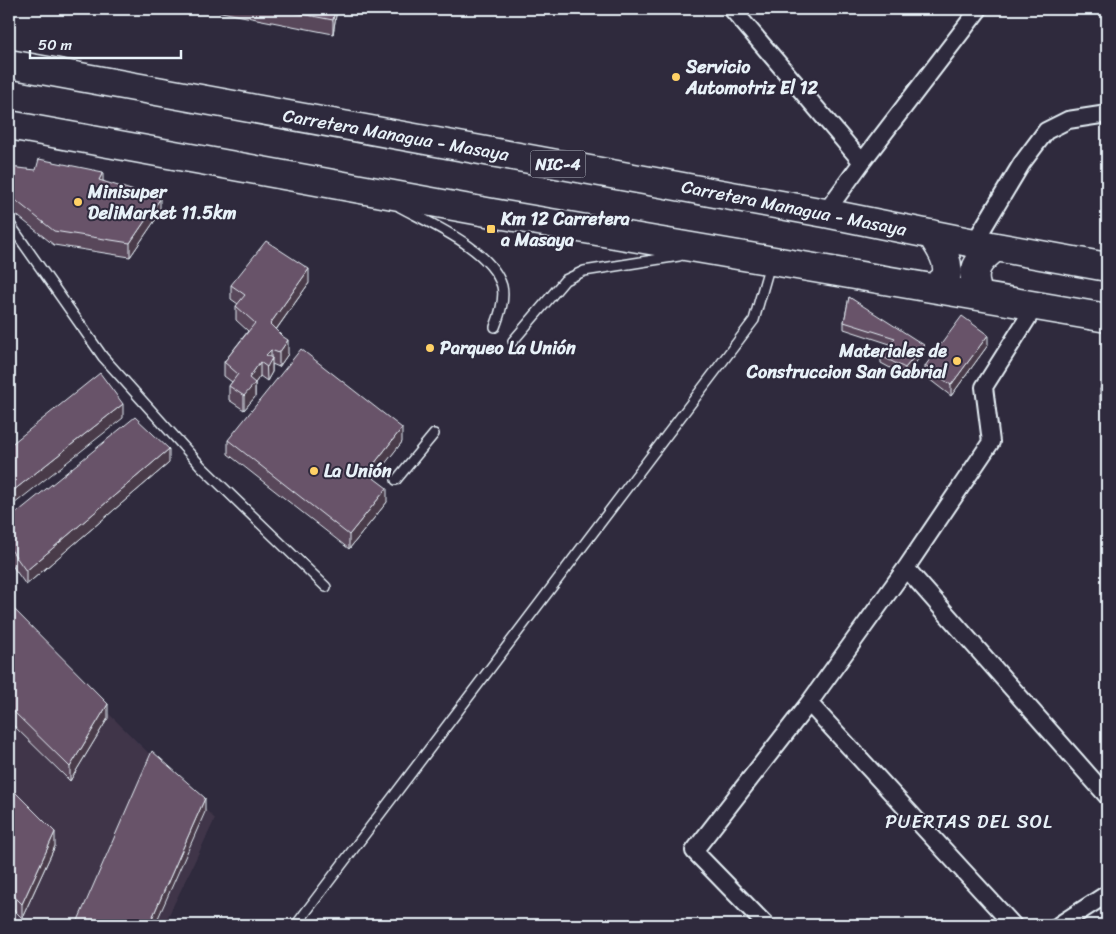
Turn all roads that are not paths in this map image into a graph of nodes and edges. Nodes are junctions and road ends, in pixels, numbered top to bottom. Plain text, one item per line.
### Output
1 (732, 9) edge
2 (979, 9) edge
3 (9, 64) edge
4 (1107, 114) edge
5 (9, 125) edge
6 (862, 162) junction
7 (374, 192) junction
8 (825, 213) junction
9 (9, 223) edge
10 (931, 234) junction
11 (985, 245) junction
12 (710, 251) junction
13 (772, 260) junction
14 (1107, 267) edge
15 (934, 288) junction
16 (979, 295) junction
17 (1036, 305) junction
18 (1107, 318) edge
19 (495, 327) dead end
20 (513, 341) dead end
21 (434, 434) dead end
22 (396, 480) dead end
23 (906, 568) junction
24 (326, 587) dead end
25 (809, 704) junction
26 (1107, 796) edge
27 (1107, 894) edge
28 (296, 925) edge
29 (766, 925) edge
30 (1013, 925) edge
31 (1059, 925) edge

1 - 6 street
2 - 6 street
3 - 8 highway, Carretera Managua - Masaya / NIC-4
4 - 11 street
5 - 7 highway
6 - 8 street
7 - 12 highway
7 - 19 lane
8 - 10 highway, Carretera Managua - Masaya / NIC-4
9 - 24 lane
10 - 11 highway, Carretera Managua - Masaya / NIC-4
10 - 15 highway
11 - 14 highway, Carretera Managua - Masaya / NIC-4
11 - 16 highway
12 - 13 highway
12 - 20 lane
13 - 15 highway
13 - 28 lane
15 - 16 highway
16 - 17 highway
17 - 18 highway
17 - 23 street
21 - 22 lane
23 - 25 street
23 - 26 street
25 - 29 street
25 - 30 street
27 - 31 street

